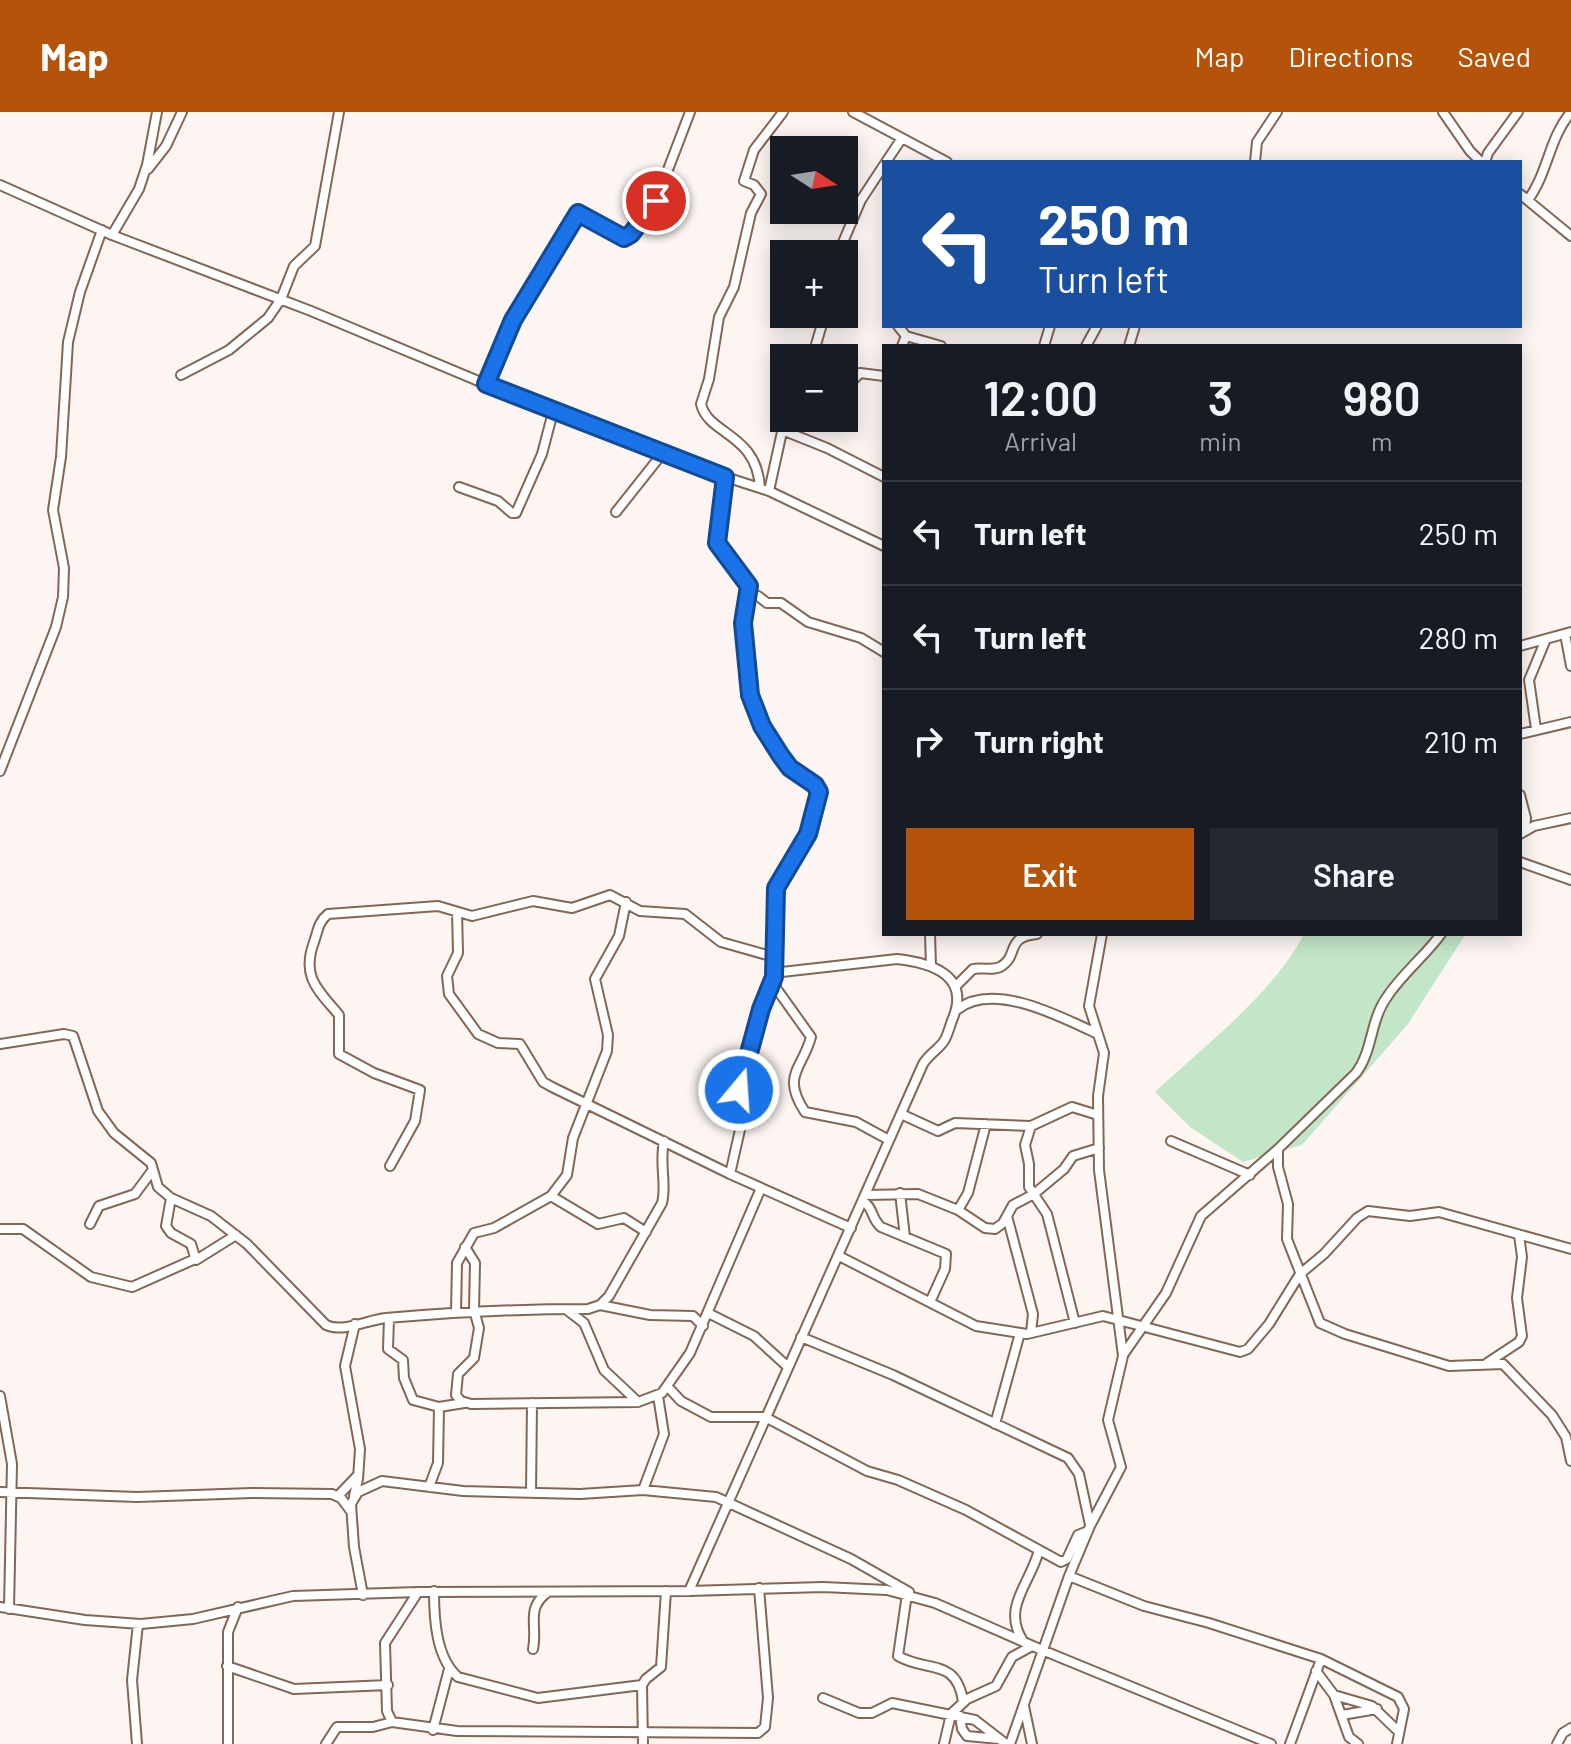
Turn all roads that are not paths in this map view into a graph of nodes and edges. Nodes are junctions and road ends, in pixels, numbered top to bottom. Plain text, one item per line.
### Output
1 (157, 112) edge
2 (182, 112) edge
3 (339, 112) edge
4 (690, 112) edge
5 (783, 112) edge
6 (853, 112) edge
7 (1277, 112) edge
8 (1443, 112) edge
9 (1518, 112) edge
10 (1571, 112) edge
11 (902, 138) junction
12 (888, 160) edge
13 (943, 160) edge
14 (1255, 160) edge
15 (1481, 160) edge
16 (1484, 160) edge
17 (882, 169) edge
18 (144, 173) junction
19 (0, 185) edge
20 (1522, 196) edge
21 (1528, 200) junction
22 (102, 230) junction
23 (112, 235) junction
24 (1571, 236) edge
25 (844, 240) edge
26 (281, 299) junction
27 (904, 341) edge
28 (926, 344) edge
29 (181, 375) dead end
30 (858, 375) edge
31 (882, 376) edge
32 (486, 384) junction
33 (553, 412) junction
34 (781, 432) edge
35 (787, 432) edge
36 (662, 454) junction
37 (882, 476) edge
38 (725, 477) junction
39 (459, 487) dead end
40 (764, 489) junction
41 (616, 512) dead end
42 (882, 545) edge
43 (748, 595) junction
44 (1568, 633) edge
45 (1546, 639) junction
46 (1522, 645) edge
47 (882, 651) edge
48 (1571, 666) edge
49 (1571, 722) edge
50 (1536, 729) junction
51 (1522, 735) edge
52 (0, 771) edge
53 (1522, 801) edge
54 (1571, 818) edge
55 (1522, 832) edge
56 (1522, 863) edge
57 (1571, 880) edge
58 (626, 902) junction
59 (457, 912) junction
60 (930, 936) edge
61 (1030, 936) edge
62 (1102, 936) edge
63 (1439, 936) edge
64 (774, 957) junction
65 (931, 966) junction
66 (774, 975) junction
67 (957, 985) junction
68 (956, 1010) junction
69 (1099, 1034) junction
70 (0, 1044) edge
71 (587, 1103) junction
72 (901, 1114) junction
73 (1098, 1115) junction
74 (986, 1124) junction
75 (1031, 1126) junction
76 (889, 1140) junction
77 (664, 1141) junction
78 (1171, 1141) dead end
79 (1099, 1148) junction
80 (1278, 1149) junction
81 (390, 1166) dead end
82 (152, 1170) junction
83 (730, 1174) junction
84 (1250, 1175) junction
85 (761, 1188) junction
86 (900, 1193) junction
87 (1034, 1194) junction
88 (551, 1196) junction
89 (171, 1198) junction
90 (864, 1198) junction
91 (958, 1210) junction
92 (1007, 1215) junction
93 (90, 1224) dead end
94 (851, 1228) junction
95 (0, 1229) edge
96 (646, 1232) junction
97 (236, 1235) junction
98 (1519, 1235) junction
99 (905, 1237) junction
100 (465, 1247) junction
101 (1571, 1249) edge
102 (839, 1256) junction
103 (195, 1259) junction
104 (1300, 1274) junction
105 (930, 1302) junction
106 (600, 1305) junction
107 (566, 1309) junction
108 (474, 1310) junction
109 (456, 1312) junction
110 (708, 1313) junction
111 (389, 1318) junction
112 (1119, 1320) junction
113 (1075, 1323) junction
114 (355, 1324) junction
115 (703, 1326) junction
116 (1144, 1326) junction
117 (1020, 1333) junction
118 (1031, 1333) junction
119 (801, 1337) junction
120 (1123, 1356) junction
121 (1483, 1366) junction
122 (788, 1367) junction
123 (667, 1386) junction
124 (0, 1396) edge
125 (658, 1396) junction
126 (638, 1402) junction
127 (464, 1403) junction
128 (532, 1403) junction
129 (439, 1407) junction
130 (765, 1417) junction
131 (995, 1424) junction
132 (3, 1429) edge
133 (1571, 1461) edge
134 (359, 1474) junction
135 (429, 1487) junction
136 (643, 1490) junction
137 (0, 1492) edge
138 (13, 1493) junction
139 (531, 1493) junction
140 (338, 1496) junction
141 (353, 1497) junction
142 (729, 1501) junction
143 (350, 1510) junction
144 (1089, 1529) junction
145 (0, 1546) edge
146 (1039, 1550) junction
147 (8, 1554) junction
148 (1069, 1576) junction
149 (759, 1588) junction
150 (434, 1591) junction
151 (549, 1591) junction
152 (666, 1591) junction
153 (689, 1591) junction
154 (418, 1592) junction
155 (912, 1594) junction
156 (363, 1595) junction
157 (238, 1607) junction
158 (4, 1608) edge
159 (138, 1624) junction
160 (1028, 1644) junction
161 (533, 1649) dead end
162 (1042, 1650) junction
163 (1321, 1659) junction
164 (227, 1666) junction
165 (449, 1669) junction
166 (1316, 1671) junction
167 (388, 1685) junction
168 (642, 1685) junction
169 (1334, 1695) junction
170 (823, 1698) dead end
171 (963, 1701) junction
172 (1023, 1705) junction
173 (1377, 1709) junction
174 (956, 1715) junction
175 (1342, 1715) junction
176 (392, 1722) junction
177 (1571, 1728) edge
178 (433, 1730) junction
179 (1399, 1732) junction
180 (642, 1733) junction
181 (1005, 1742) edge
182 (137, 1744) edge
183 (228, 1744) edge
184 (326, 1744) edge
185 (643, 1744) edge
186 (944, 1744) edge
187 (1032, 1744) edge
188 (1271, 1744) edge
189 (1290, 1744) edge
190 (1358, 1744) edge
191 (1397, 1744) edge
192 (1557, 1744) edge

1 - 18 street
2 - 18 street
3 - 26 street
4 - 32 street
5 - 40 street
6 - 11 street
7 - 14 street
8 - 15 street
9 - 16 street
10 - 21 street
11 - 12 street
11 - 13 street
17 - 25 street
18 - 23 street
19 - 22 street
20 - 21 street
21 - 24 street
22 - 23 street
22 - 52 street
23 - 26 street
26 - 29 street
26 - 32 street
27 - 28 street
30 - 31 street
32 - 33 street
33 - 36 street
33 - 39 street
34 - 40 street
35 - 37 street
36 - 38 street
36 - 41 street
38 - 40 street
38 - 43 street
40 - 42 street
43 - 47 street
43 - 64 street
44 - 45 street
44 - 48 street
45 - 46 street
45 - 50 street
49 - 50 street
50 - 51 street
53 - 55 street
54 - 55 street
56 - 57 street
58 - 59 street
58 - 64 street
58 - 71 street
59 - 71 street
59 - 81 street
60 - 65 street
61 - 67 street
62 - 69 street
63 - 80 street
64 - 66 street
65 - 66 street
65 - 67 street
66 - 76 street
66 - 83 street
67 - 68 street
68 - 69 street
68 - 72 street
69 - 73 street
70 - 82 street
71 - 77 street
71 - 88 street
72 - 74 street
72 - 76 street
73 - 75 street
73 - 79 street
74 - 75 street
74 - 91 street
75 - 87 street
76 - 90 street
77 - 83 street
77 - 96 street
78 - 84 street
79 - 87 street
79 - 112 street
80 - 84 street
80 - 104 street
82 - 89 street
82 - 93 street
83 - 85 street
84 - 116 street
85 - 94 street
85 - 110 street
86 - 90 street
86 - 91 street
86 - 99 street
87 - 92 street
87 - 113 street
88 - 96 street
88 - 100 street
89 - 97 street
89 - 103 street
90 - 94 street
90 - 99 street
91 - 92 street
92 - 118 street
94 - 102 street
95 - 103 street
96 - 106 street
97 - 103 street
97 - 114 street
98 - 101 street
98 - 104 street
98 - 121 street
99 - 105 street
100 - 108 street
100 - 109 street
102 - 105 street
102 - 119 street
104 - 116 street
104 - 121 street
105 - 117 street
106 - 107 street
106 - 115 street
107 - 108 street
107 - 126 street
108 - 109 street
108 - 127 street
109 - 111 street
110 - 115 street
110 - 122 street
111 - 114 street
111 - 129 street
112 - 113 street
112 - 116 street
112 - 120 street
113 - 118 street
114 - 134 street
115 - 123 street
116 - 120 street
117 - 118 street
117 - 131 street
119 - 122 street
119 - 131 street
120 - 144 street
121 - 133 street
122 - 130 street
123 - 125 street
123 - 130 street
124 - 132 street
125 - 126 street
125 - 136 street
126 - 128 street
127 - 128 street
127 - 129 street
128 - 139 street
129 - 135 street
130 - 142 street
130 - 146 street
131 - 144 street
132 - 138 street
134 - 140 street
134 - 141 street
135 - 139 street
135 - 141 street
136 - 139 street
136 - 142 street
137 - 138 street
138 - 140 street
138 - 147 street
140 - 143 street
141 - 143 street
142 - 153 street
142 - 155 street
143 - 156 street
144 - 146 street
144 - 148 street
145 - 147 street
146 - 160 street
147 - 158 street
148 - 162 street
148 - 163 street
149 - 153 street
149 - 155 street
149 - 180 street
150 - 151 street
150 - 154 street
150 - 165 street
151 - 152 street
151 - 161 street
152 - 153 street
152 - 168 street
154 - 156 street
154 - 167 street
155 - 160 street
155 - 171 street
156 - 157 street
157 - 159 street
157 - 164 street
158 - 159 street
159 - 182 street
160 - 162 street
160 - 171 street
162 - 172 street
162 - 188 street
163 - 166 street
163 - 179 street
164 - 167 street
164 - 183 street
165 - 168 street
165 - 178 street
166 - 169 street
166 - 189 street
167 - 176 street
168 - 180 street
169 - 173 street
169 - 175 street
170 - 174 street
171 - 174 street
172 - 181 street
172 - 187 street
173 - 175 street
173 - 179 street
174 - 181 street
174 - 181 street
174 - 186 street
175 - 190 street
176 - 178 street
176 - 184 street
177 - 192 street
178 - 180 street
179 - 191 street
180 - 185 street

